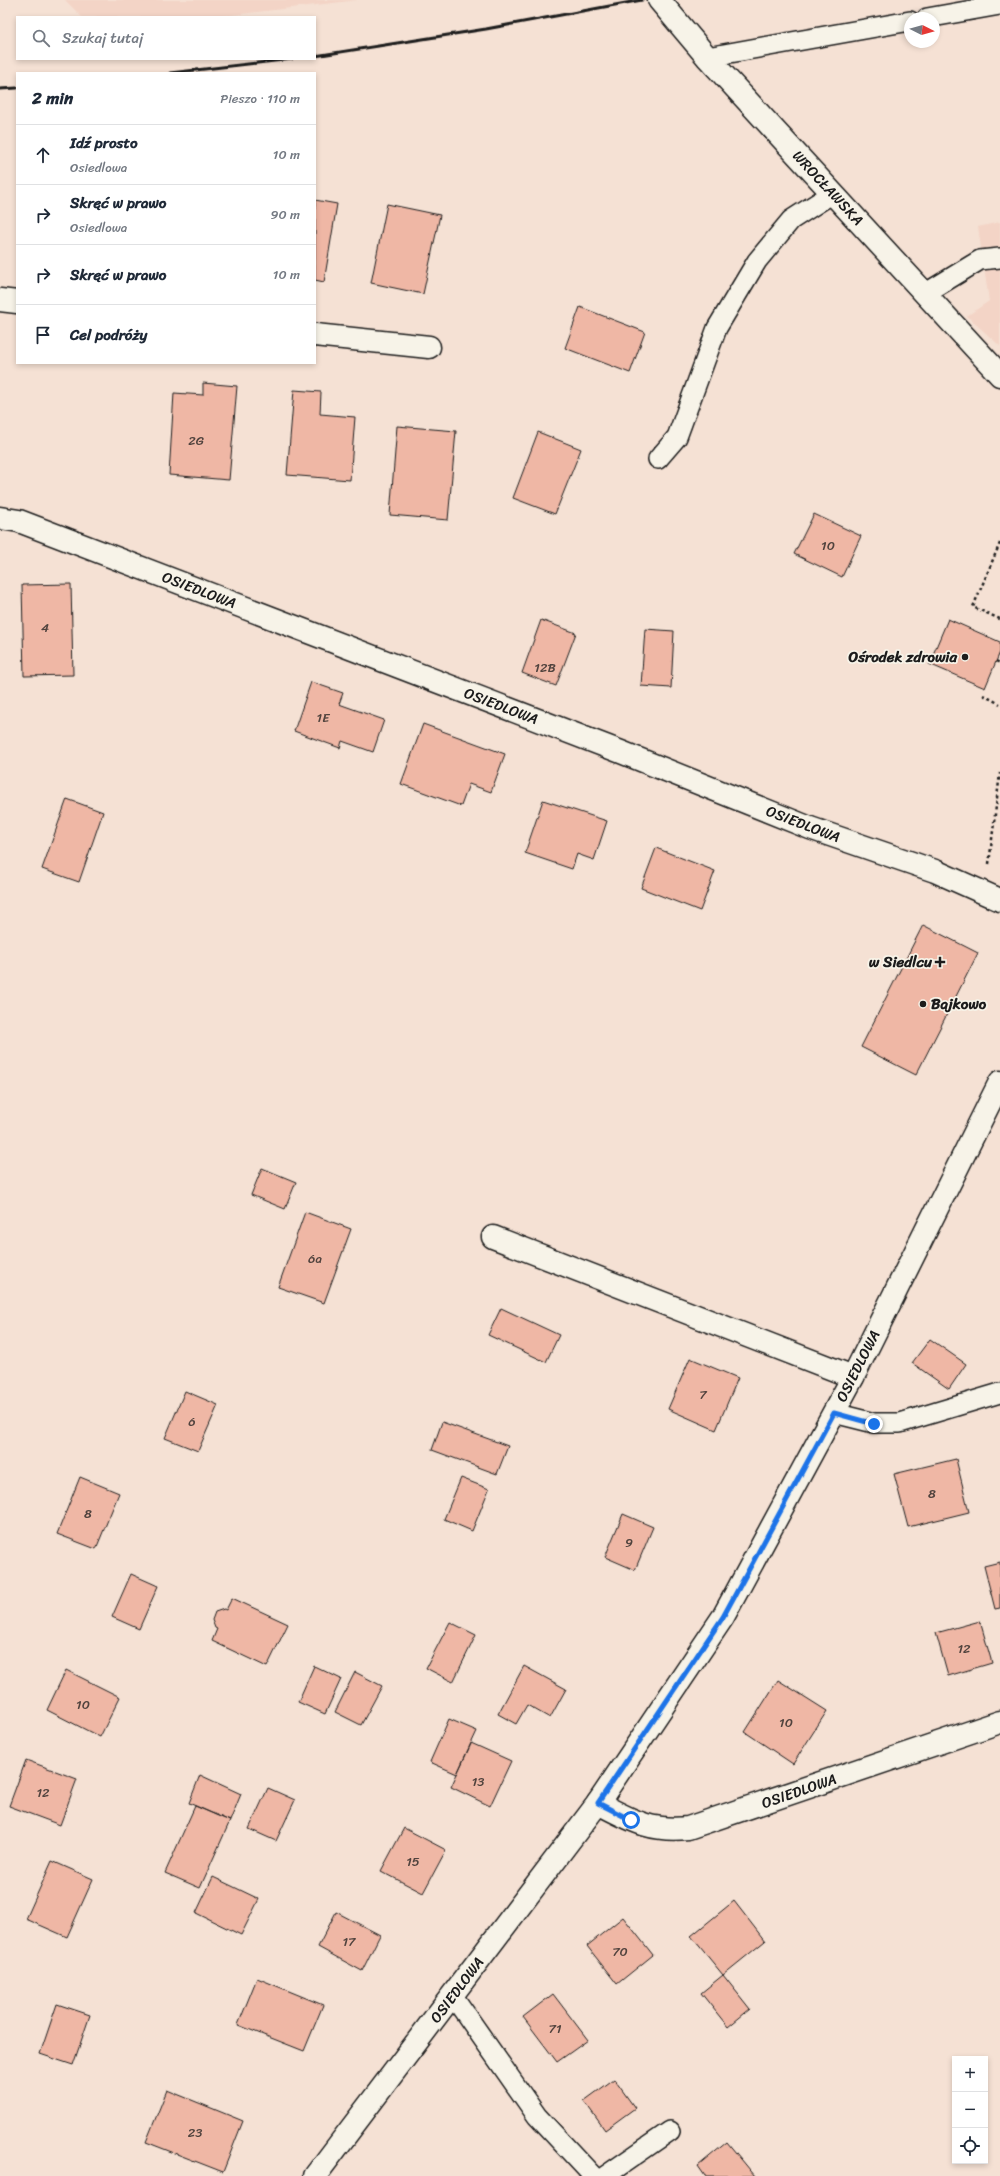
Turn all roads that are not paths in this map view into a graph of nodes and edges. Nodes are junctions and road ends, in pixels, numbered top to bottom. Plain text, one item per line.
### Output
1 (659, 0) edge
2 (1000, 5) edge
3 (940, 16) edge
4 (904, 22) edge
5 (707, 57) junction
6 (833, 193) junction
7 (1000, 258) edge
8 (926, 293) junction
9 (0, 300) edge
10 (16, 302) edge
11 (316, 335) edge
12 (429, 347) dead end
13 (997, 365) edge
14 (658, 459) dead end
15 (0, 518) edge
16 (992, 897) edge
17 (1000, 1082) edge
18 (493, 1237) dead end
19 (853, 1377) junction
20 (1000, 1393) edge
21 (834, 1413) junction
22 (1000, 1722) edge
23 (598, 1803) junction
24 (453, 1996) junction
25 (670, 2131) dead end
26 (315, 2176) edge
27 (593, 2176) edge
28 (605, 2176) edge

1 - 5 street, WROCŁAWSKA
2 - 3 lane
4 - 5 lane
5 - 6 street, WROCŁAWSKA
6 - 8 street, WROCŁAWSKA
6 - 14 lane
7 - 8 lane
8 - 13 street, WROCŁAWSKA
9 - 10 street
11 - 12 street
15 - 16 street, OSIEDLOWA
17 - 19 street, OSIEDLOWA
18 - 19 street
19 - 21 street, OSIEDLOWA
20 - 21 lane
21 - 23 street, OSIEDLOWA
22 - 23 street, OSIEDLOWA
23 - 24 street, OSIEDLOWA
24 - 26 street, OSIEDLOWA
24 - 27 lane
25 - 28 lane

